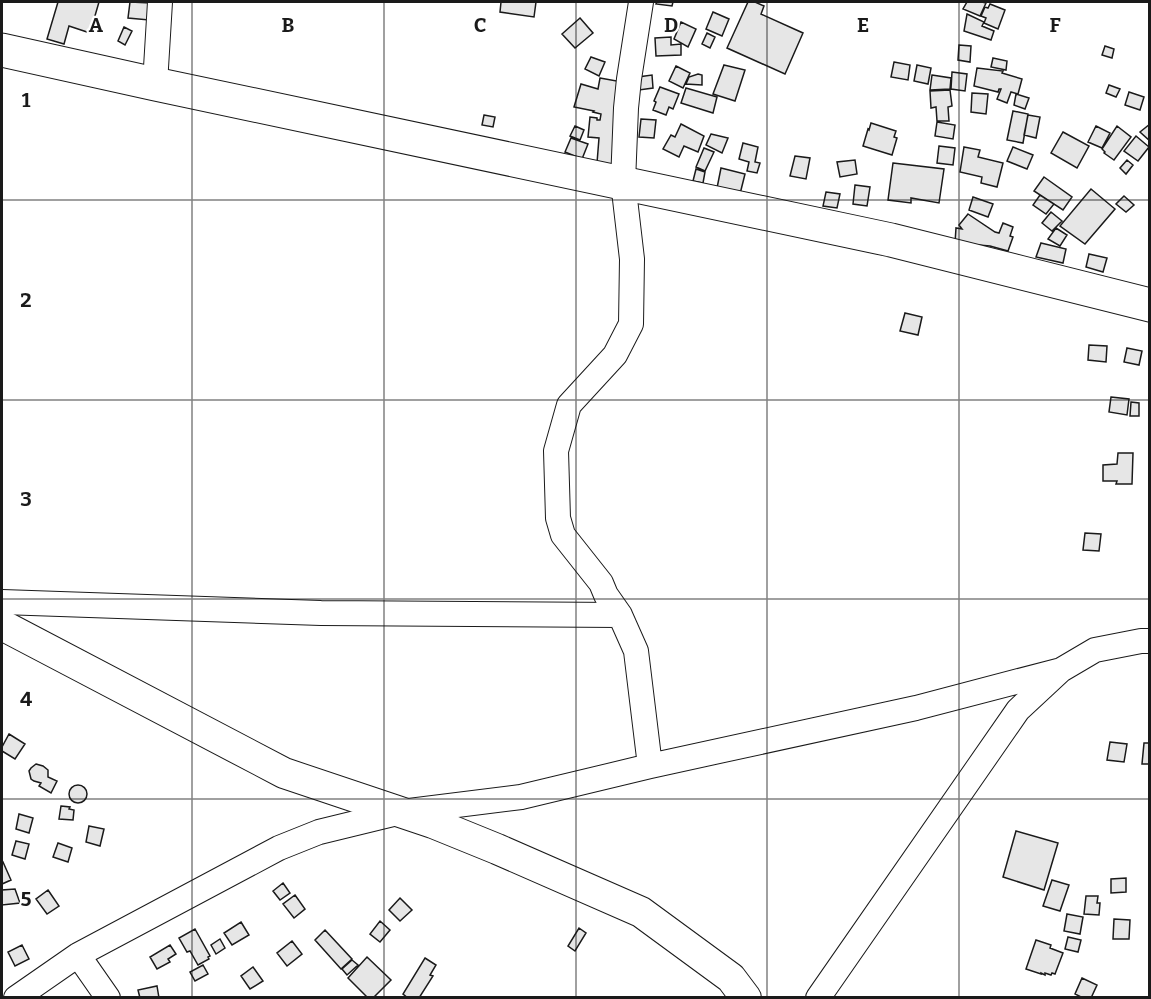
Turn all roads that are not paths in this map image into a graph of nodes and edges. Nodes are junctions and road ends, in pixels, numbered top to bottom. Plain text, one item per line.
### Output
1 (160, 2) edge
2 (641, 2) edge
3 (2, 50) edge
4 (155, 84) junction
5 (622, 182) junction
6 (1149, 304) edge
7 (2, 602) edge
8 (620, 615) junction
9 (2, 625) edge
10 (1149, 641) edge
11 (1061, 670) junction
12 (650, 766) junction
13 (401, 812) junction
14 (78, 955) junction
15 (16, 998) edge
16 (108, 998) edge
17 (746, 998) edge
18 (818, 998) edge

1 - 4 street
2 - 5 street
3 - 4 main road
4 - 5 main road
5 - 6 main road
5 - 8 street
7 - 8 street
8 - 12 street
9 - 13 street
10 - 11 street
11 - 12 street
11 - 18 street
12 - 13 street
13 - 14 street
13 - 17 street
14 - 15 street
14 - 16 street

